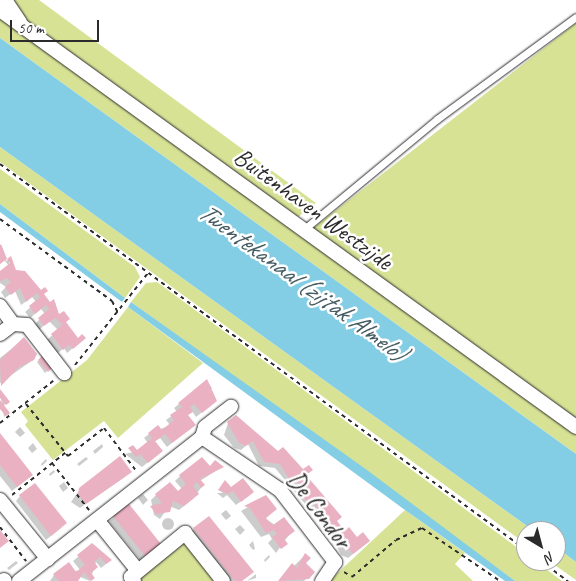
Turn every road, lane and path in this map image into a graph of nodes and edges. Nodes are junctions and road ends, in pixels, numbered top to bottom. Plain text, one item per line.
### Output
1 (5, 0) edge
2 (0, 10) edge
3 (576, 17) edge
4 (24, 28) junction
5 (0, 164) edge
6 (0, 219) edge
7 (303, 230) junction
8 (148, 272) junction
9 (0, 306) edge
10 (118, 312) junction
11 (13, 324) junction
12 (0, 334) edge
13 (64, 372) junction
14 (25, 403) junction
15 (230, 407) dead end
16 (0, 423) edge
17 (576, 426) edge
18 (202, 437) junction
19 (65, 453) junction
20 (52, 463) junction
21 (144, 482) junction
22 (1, 501) edge
23 (97, 520) junction
24 (0, 527) edge
25 (516, 543) edge
26 (48, 559) junction
27 (335, 568) junction
28 (33, 570) junction
29 (554, 571) edge
30 (136, 576) edge
31 (19, 581) edge
32 (223, 581) edge
33 (322, 581) edge
34 (500, 581) edge
35 (568, 581) edge

1 - 4 street, Buitenhaven Westzijde
2 - 4 street, Buitenhaven Westzijde
3 - 7 lane
4 - 7 street, Buitenhaven Westzijde
5 - 8 path
6 - 10 path
7 - 17 street, Buitenhaven Westzijde
8 - 10 path
8 - 25 path
9 - 11 street
10 - 13 path
11 - 12 street
11 - 13 street
13 - 14 path
14 - 16 path
14 - 19 path
15 - 18 street
18 - 21 street
18 - 27 street, De Condor
19 - 20 path
19 - 21 path
20 - 22 path
20 - 23 path
21 - 23 street
22 - 26 street
23 - 26 street
23 - 30 street
24 - 28 path
26 - 28 street
27 - 33 street, De Condor
27 - 34 path
28 - 31 street
29 - 35 path
30 - 32 street

